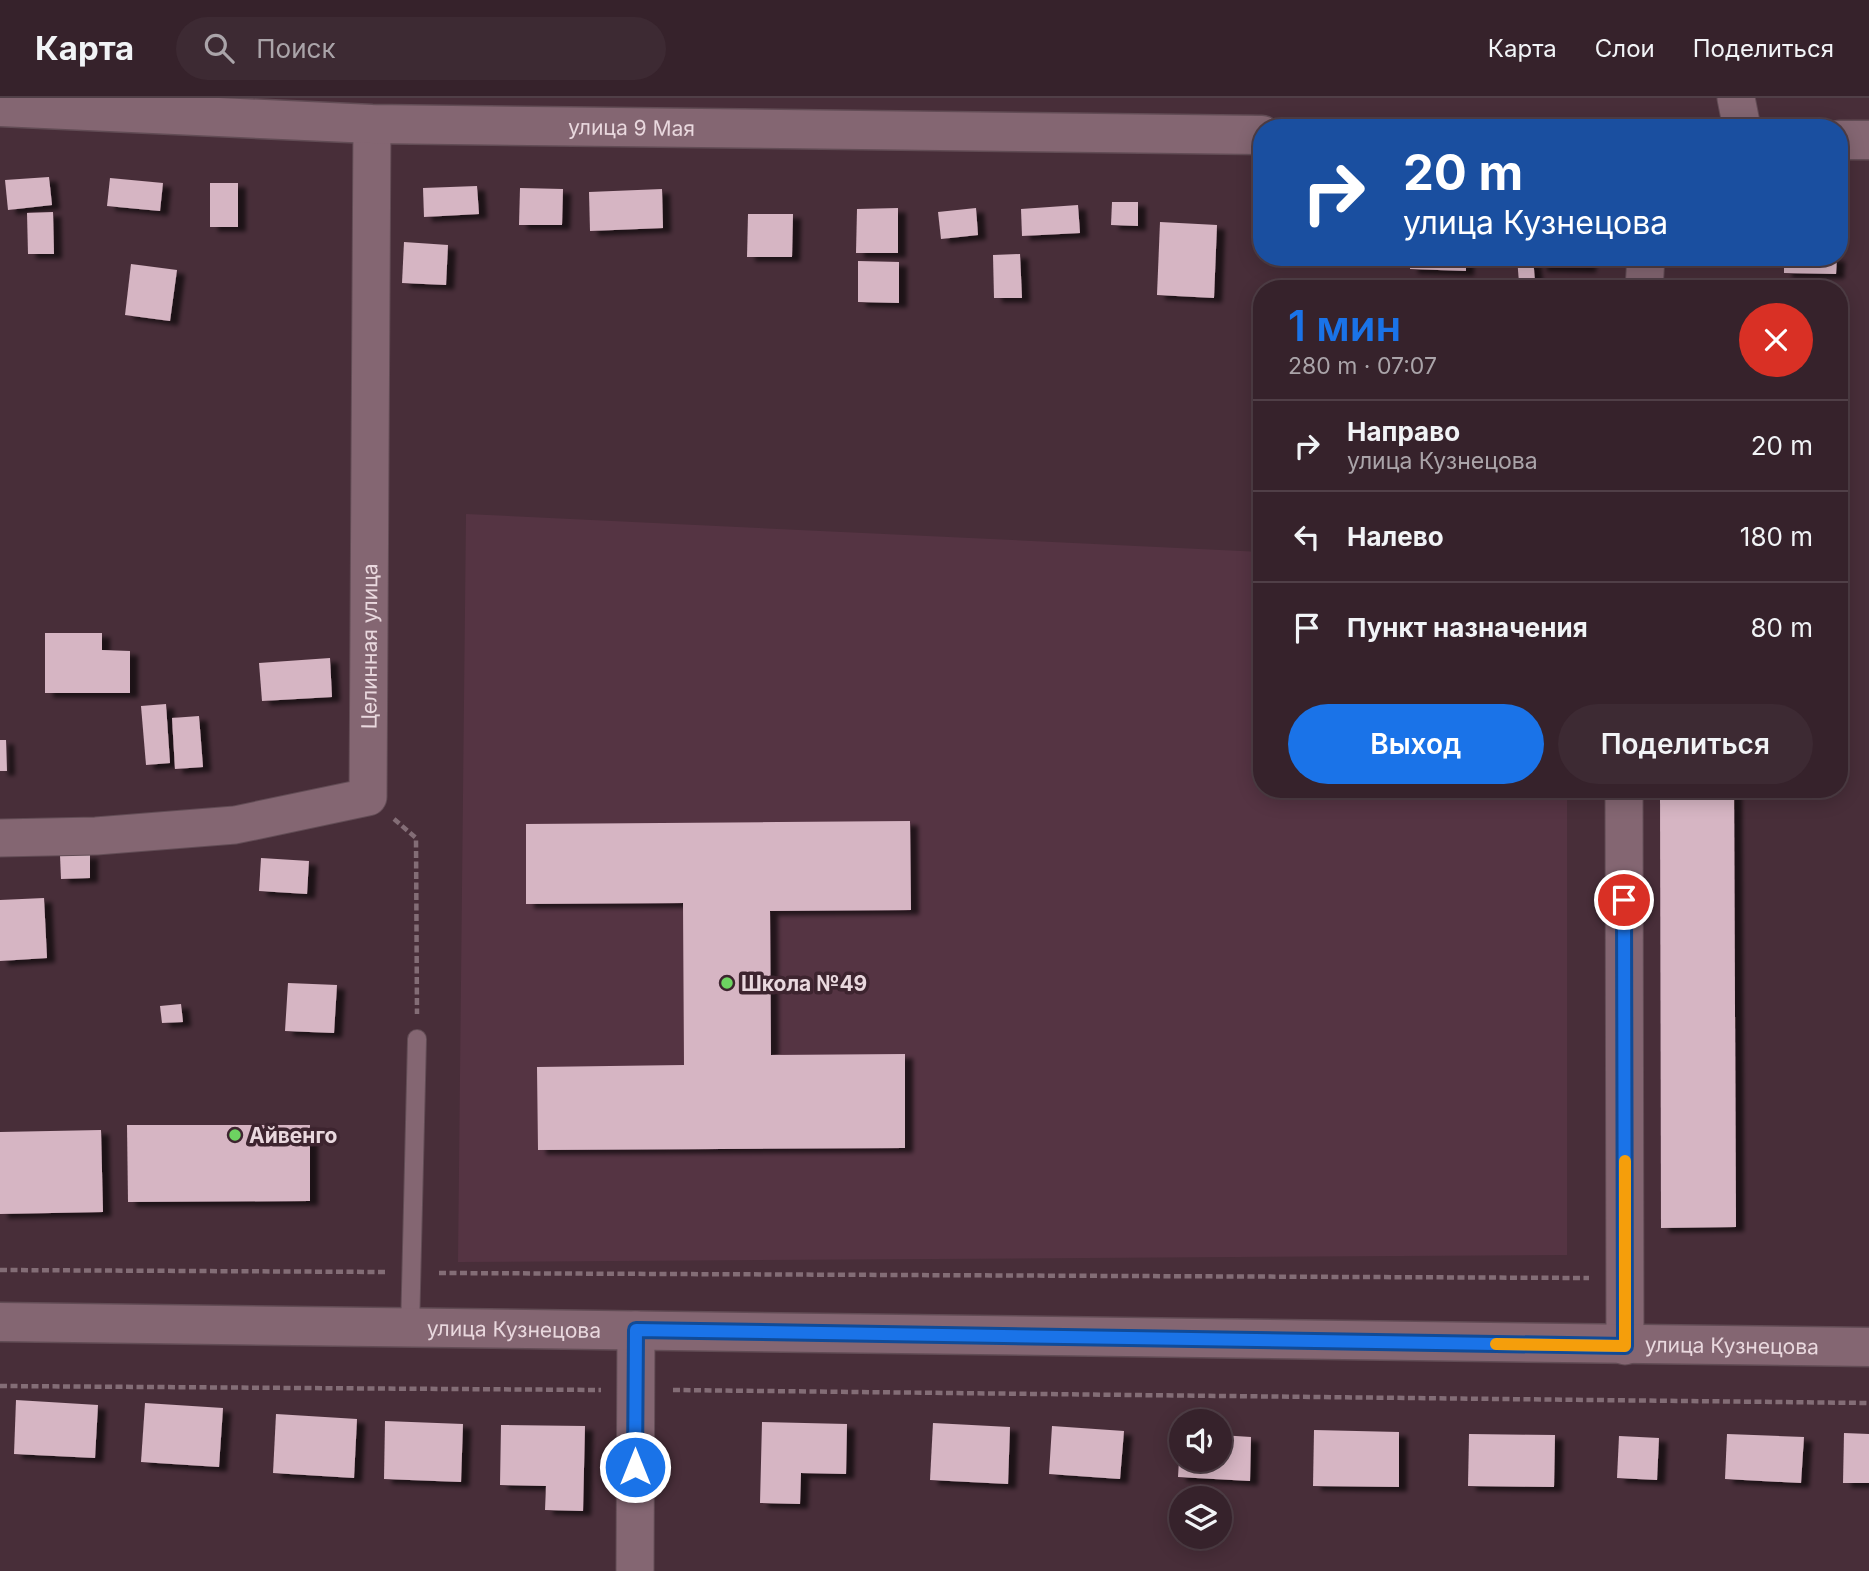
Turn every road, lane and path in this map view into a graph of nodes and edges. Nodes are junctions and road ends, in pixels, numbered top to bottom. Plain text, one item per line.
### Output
1 (1736, 98) edge
2 (0, 107) edge
3 (1740, 119) edge
4 (372, 124) junction
5 (1253, 135) edge
6 (1848, 139) edge
7 (1869, 140) edge
8 (368, 797) junction
9 (1624, 798) edge
10 (0, 838) edge
11 (417, 1040) joint
12 (0, 1270) edge
13 (412, 1272) junction
14 (1625, 1278) junction
15 (0, 1322) edge
16 (410, 1329) junction
17 (636, 1330) junction
18 (1625, 1346) junction
19 (1869, 1347) edge
20 (0, 1386) edge
21 (636, 1390) junction
22 (1869, 1403) edge
23 (635, 1571) edge

1 - 3 street
2 - 4 street, улица 9 Мая
4 - 5 street, улица 9 Мая
4 - 8 street, Целинная улица
6 - 7 street
8 - 10 street
8 - 11 path
9 - 14 street
11 - 13 lane
12 - 13 path
13 - 14 path
13 - 16 lane
14 - 18 street
15 - 16 street, улица Кузнецова
16 - 17 street, улица Кузнецова
17 - 18 street, улица Кузнецова
17 - 21 street
18 - 19 street, улица Кузнецова
20 - 21 path
21 - 22 path
21 - 23 street

